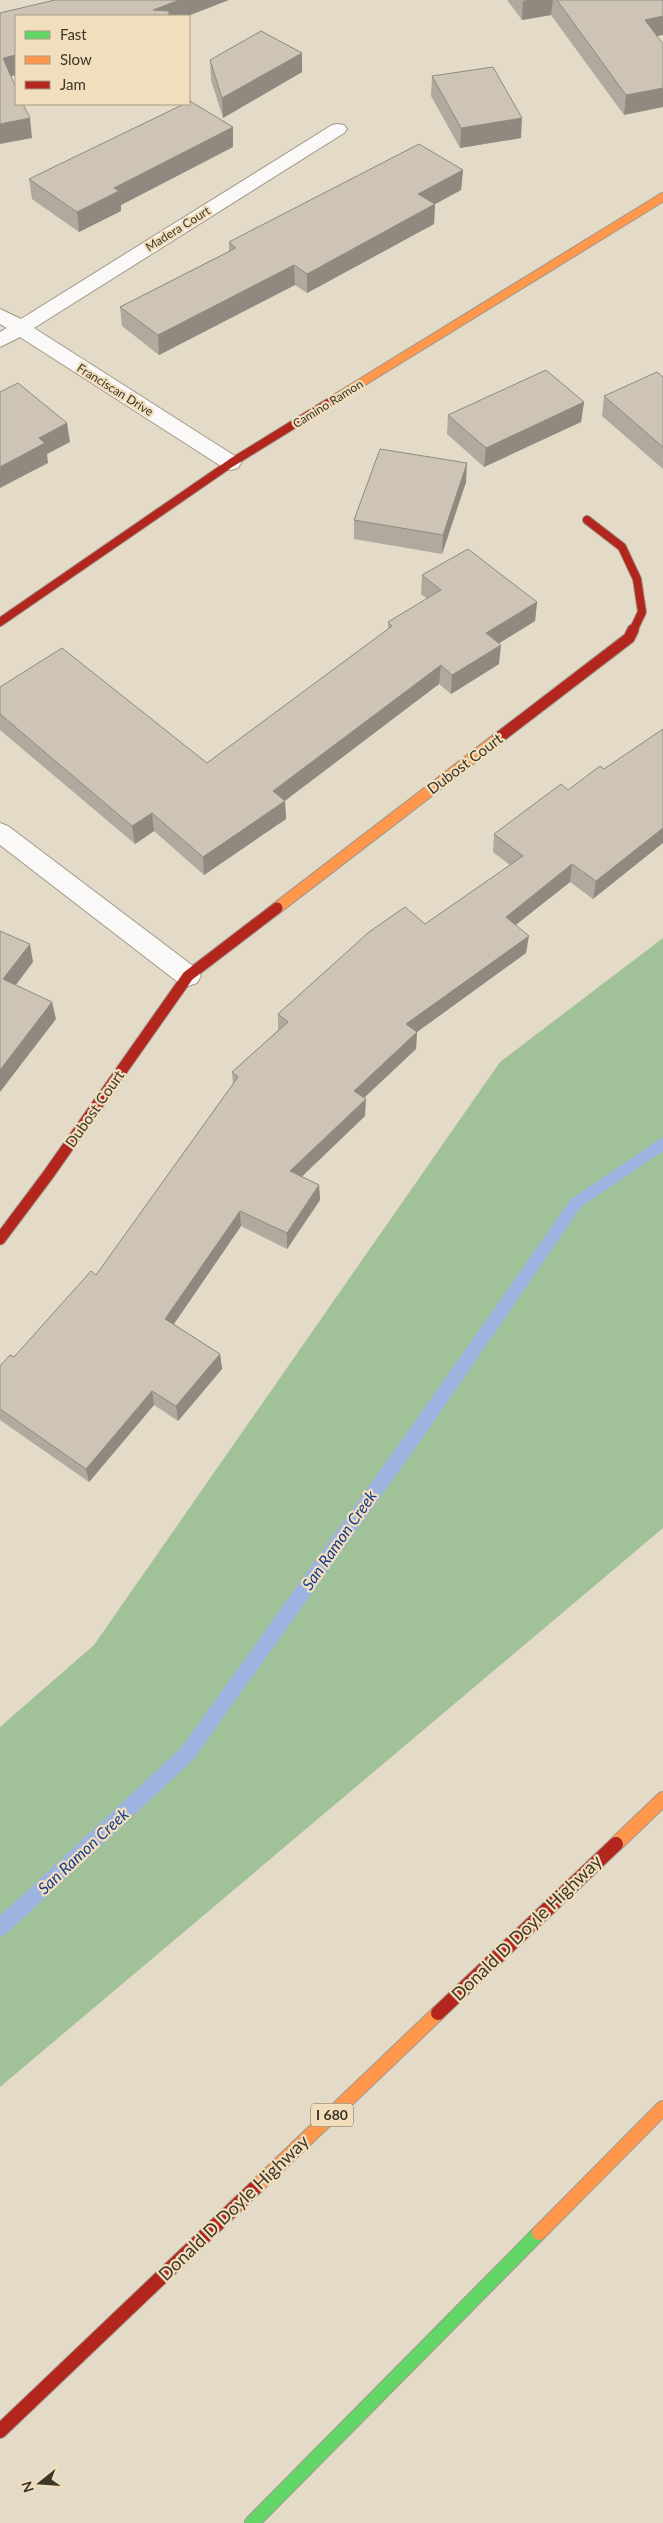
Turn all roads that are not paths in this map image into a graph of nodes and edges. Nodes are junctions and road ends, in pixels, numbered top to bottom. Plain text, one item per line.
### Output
1 (338, 129) dead end
2 (663, 197) edge
3 (0, 315) edge
4 (19, 329) junction
5 (0, 341) edge
6 (231, 463) junction
7 (587, 520) dead end
8 (0, 622) edge
9 (0, 832) edge
10 (188, 976) junction
11 (0, 1239) edge
12 (663, 1799) edge
13 (663, 2108) edge
14 (0, 2431) edge
15 (252, 2523) edge

1 - 4 street, Madera Court
2 - 6 main road, Camino Ramon
3 - 4 street, Franciscan Drive
4 - 5 street, Madera Court
4 - 6 street, Franciscan Drive
6 - 8 main road, Camino Ramon
7 - 10 main road, Dubost Court
9 - 10 street
10 - 11 main road, Dubost Court
12 - 14 main road, Donald D Doyle Highway / I 680
13 - 15 main road

